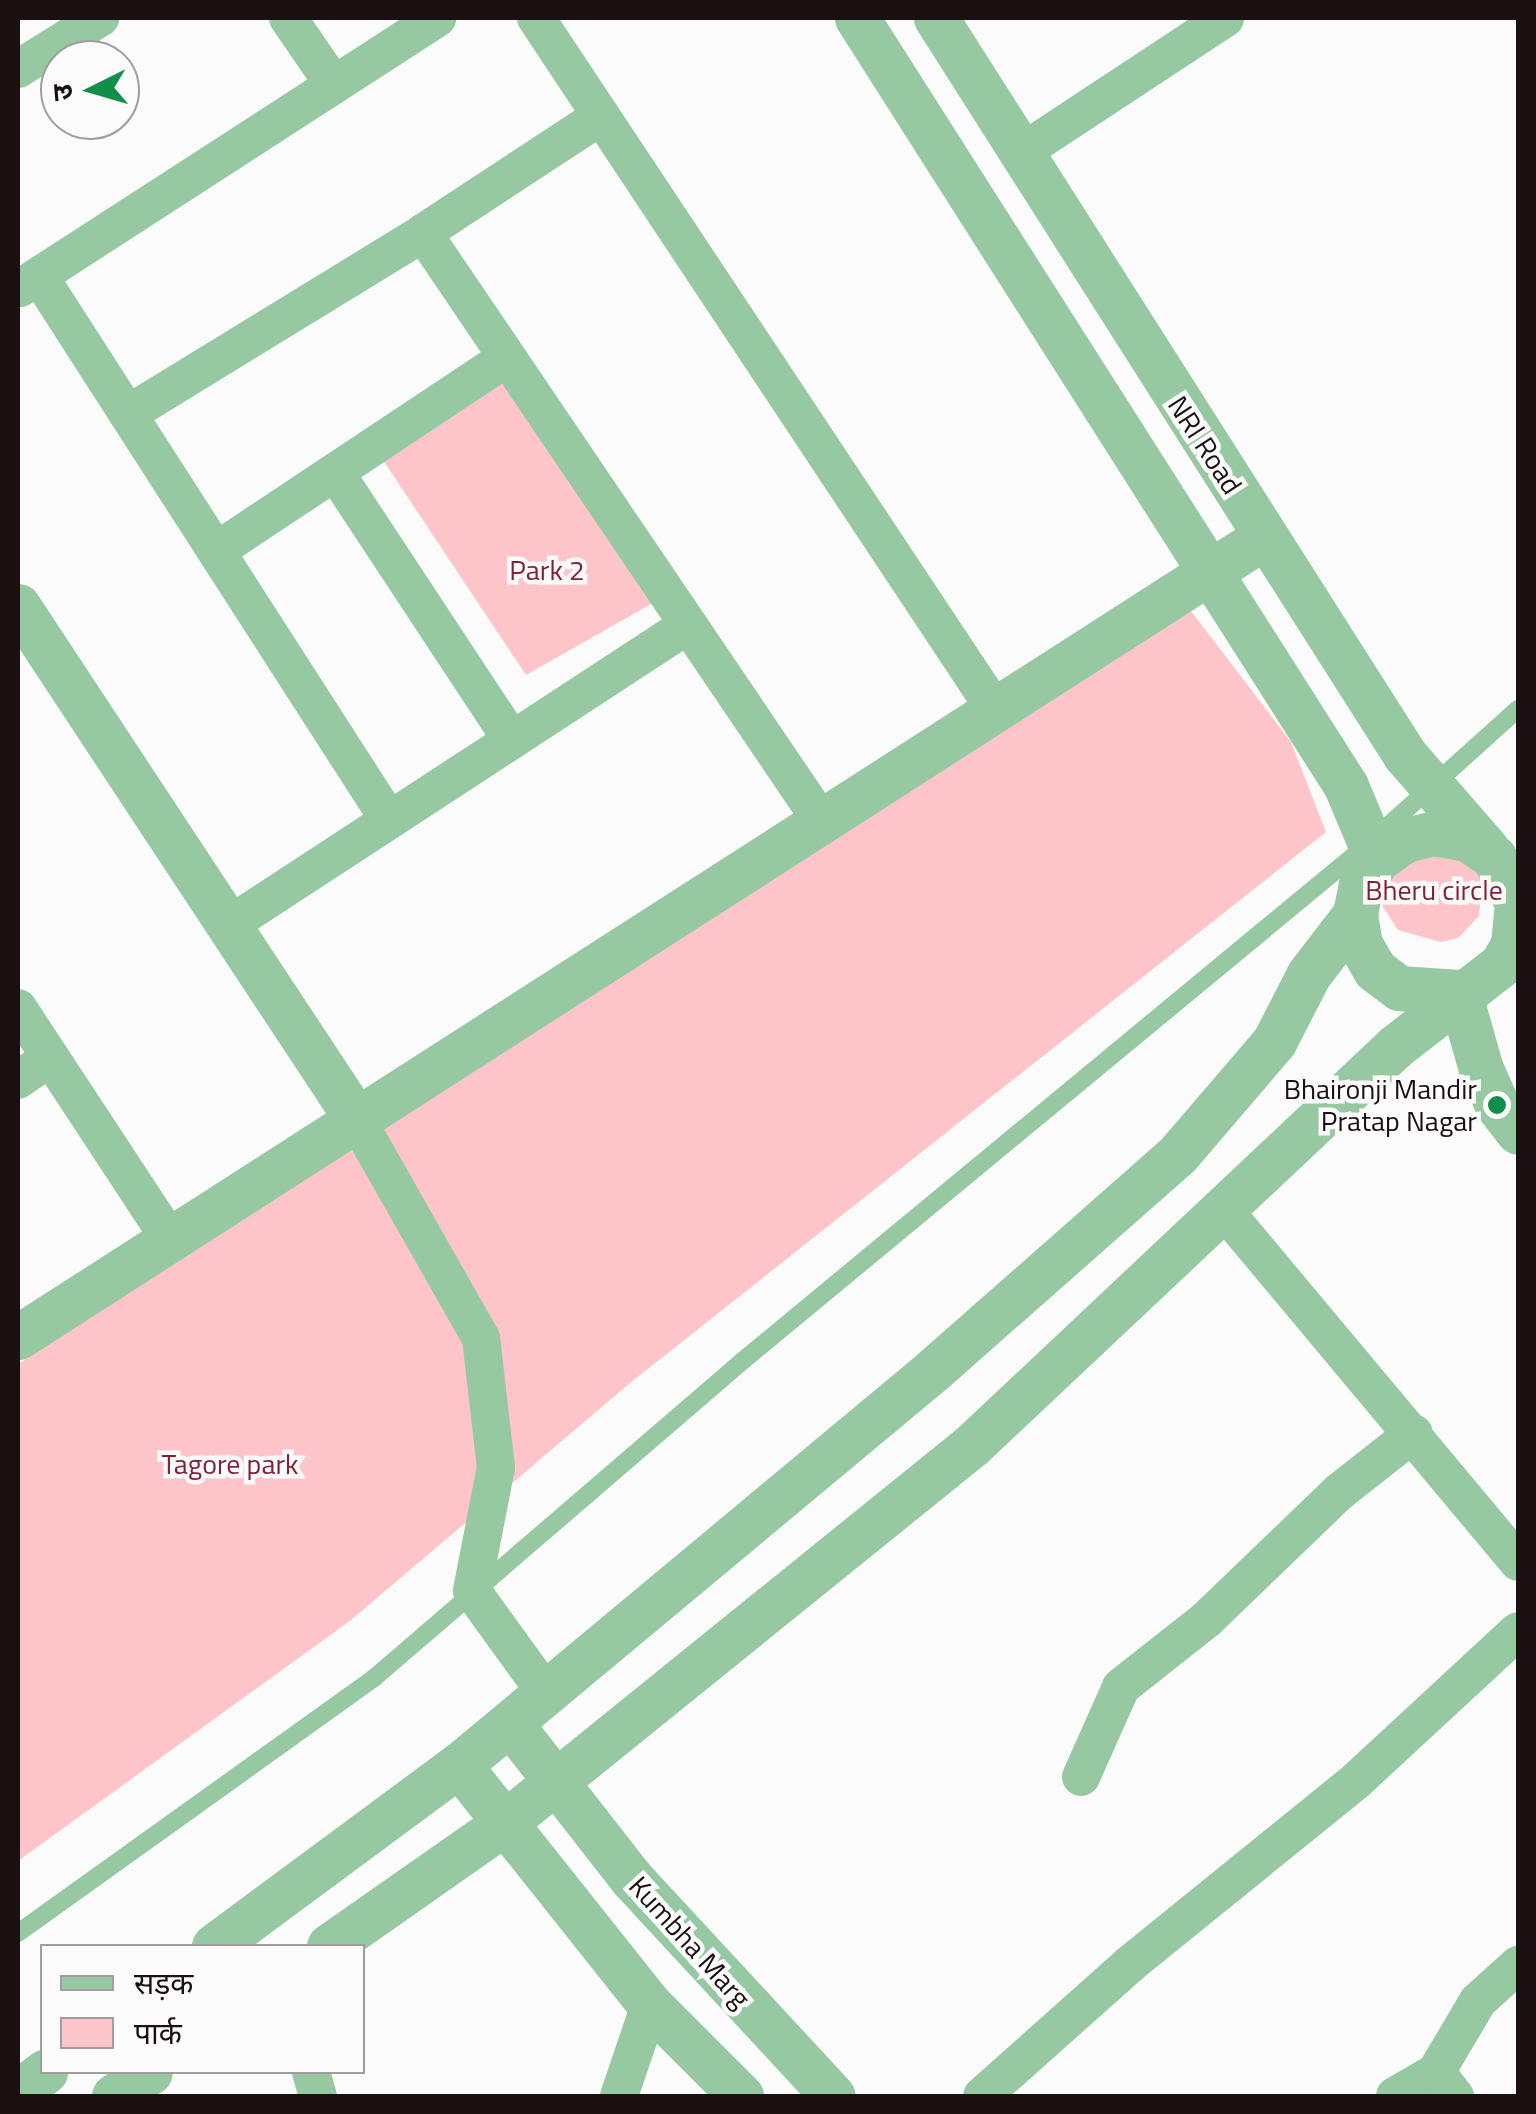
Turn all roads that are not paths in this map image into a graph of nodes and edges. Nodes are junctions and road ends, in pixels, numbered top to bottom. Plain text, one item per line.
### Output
1 (100, 18) edge
2 (288, 18) edge
3 (437, 18) edge
4 (536, 18) edge
5 (857, 18) edge
6 (936, 18) edge
7 (1226, 18) edge
8 (18, 69) edge
9 (334, 84) junction
10 (601, 116) junction
11 (1019, 154) junction
12 (422, 233) junction
13 (28, 283) edge
14 (507, 358) junction
15 (128, 414) junction
16 (335, 472) junction
17 (1264, 537) junction
18 (216, 550) junction
19 (1209, 574) junction
20 (18, 606) edge
21 (688, 624) junction
22 (1518, 709) edge
23 (996, 711) junction
24 (512, 740) junction
25 (1431, 785) junction
26 (389, 820) junction
27 (822, 822) junction
28 (1506, 849) edge
29 (1373, 851) junction
30 (1355, 914) junction
31 (1518, 920) edge
32 (229, 926) junction
33 (1459, 992) junction
34 (18, 1008) edge
35 (1396, 1046) junction
36 (50, 1058) junction
37 (18, 1080) edge
38 (1508, 1118) edge
39 (357, 1120) junction
40 (1223, 1209) junction
41 (170, 1239) junction
42 (18, 1337) edge
43 (1414, 1433) junction
44 (1518, 1562) edge
45 (472, 1590) junction
46 (1518, 1631) edge
47 (545, 1692) junction
48 (510, 1723) junction
49 (459, 1764) junction
50 (1081, 1778) dead end
51 (553, 1783) junction
52 (503, 1824) junction
53 (18, 1933) edge
54 (217, 1944) edge
55 (331, 1944) edge
56 (1518, 1965) edge
57 (650, 2005) junction
58 (43, 2074) edge
59 (147, 2074) edge
60 (1446, 2084) edge
61 (18, 2092) edge
62 (114, 2096) edge
63 (619, 2096) edge
64 (741, 2096) edge
65 (833, 2096) edge
66 (982, 2096) edge
67 (1395, 2096) edge

1 - 8 street
2 - 9 street
3 - 9 street
4 - 10 street
5 - 19 street
6 - 11 street, NRI Road
7 - 11 street
9 - 13 street
10 - 12 street
10 - 23 street
11 - 17 street, NRI Road
12 - 14 street
12 - 15 street
13 - 15 street
14 - 16 street
14 - 21 street
15 - 18 street
16 - 18 street
16 - 24 street
17 - 19 street
17 - 25 street, NRI Road
18 - 26 street
19 - 23 street
19 - 29 street
20 - 32 street
21 - 24 street
21 - 27 street
22 - 25 lane
23 - 27 street
24 - 26 street
25 - 28 street, NRI Road
25 - 29 lane
26 - 32 street
27 - 39 street
28 - 29 street
28 - 31 street
29 - 30 street
29 - 45 lane
30 - 33 street
30 - 47 street
31 - 33 street
32 - 39 street
33 - 35 street
33 - 38 street
34 - 36 street
35 - 38 street
35 - 40 street
36 - 37 street
36 - 41 street
39 - 41 street
39 - 45 street
40 - 43 street
40 - 51 street
41 - 42 street
43 - 44 street
43 - 50 street
45 - 47 street
45 - 53 lane
46 - 66 street
47 - 48 street
48 - 49 street
48 - 51 street, Kumbha Marg
49 - 52 street
49 - 54 street
51 - 52 street
51 - 65 street, Kumbha Marg
52 - 55 street
52 - 57 street
56 - 60 street
57 - 63 street
57 - 64 street
58 - 61 street
59 - 62 street
60 - 67 street

